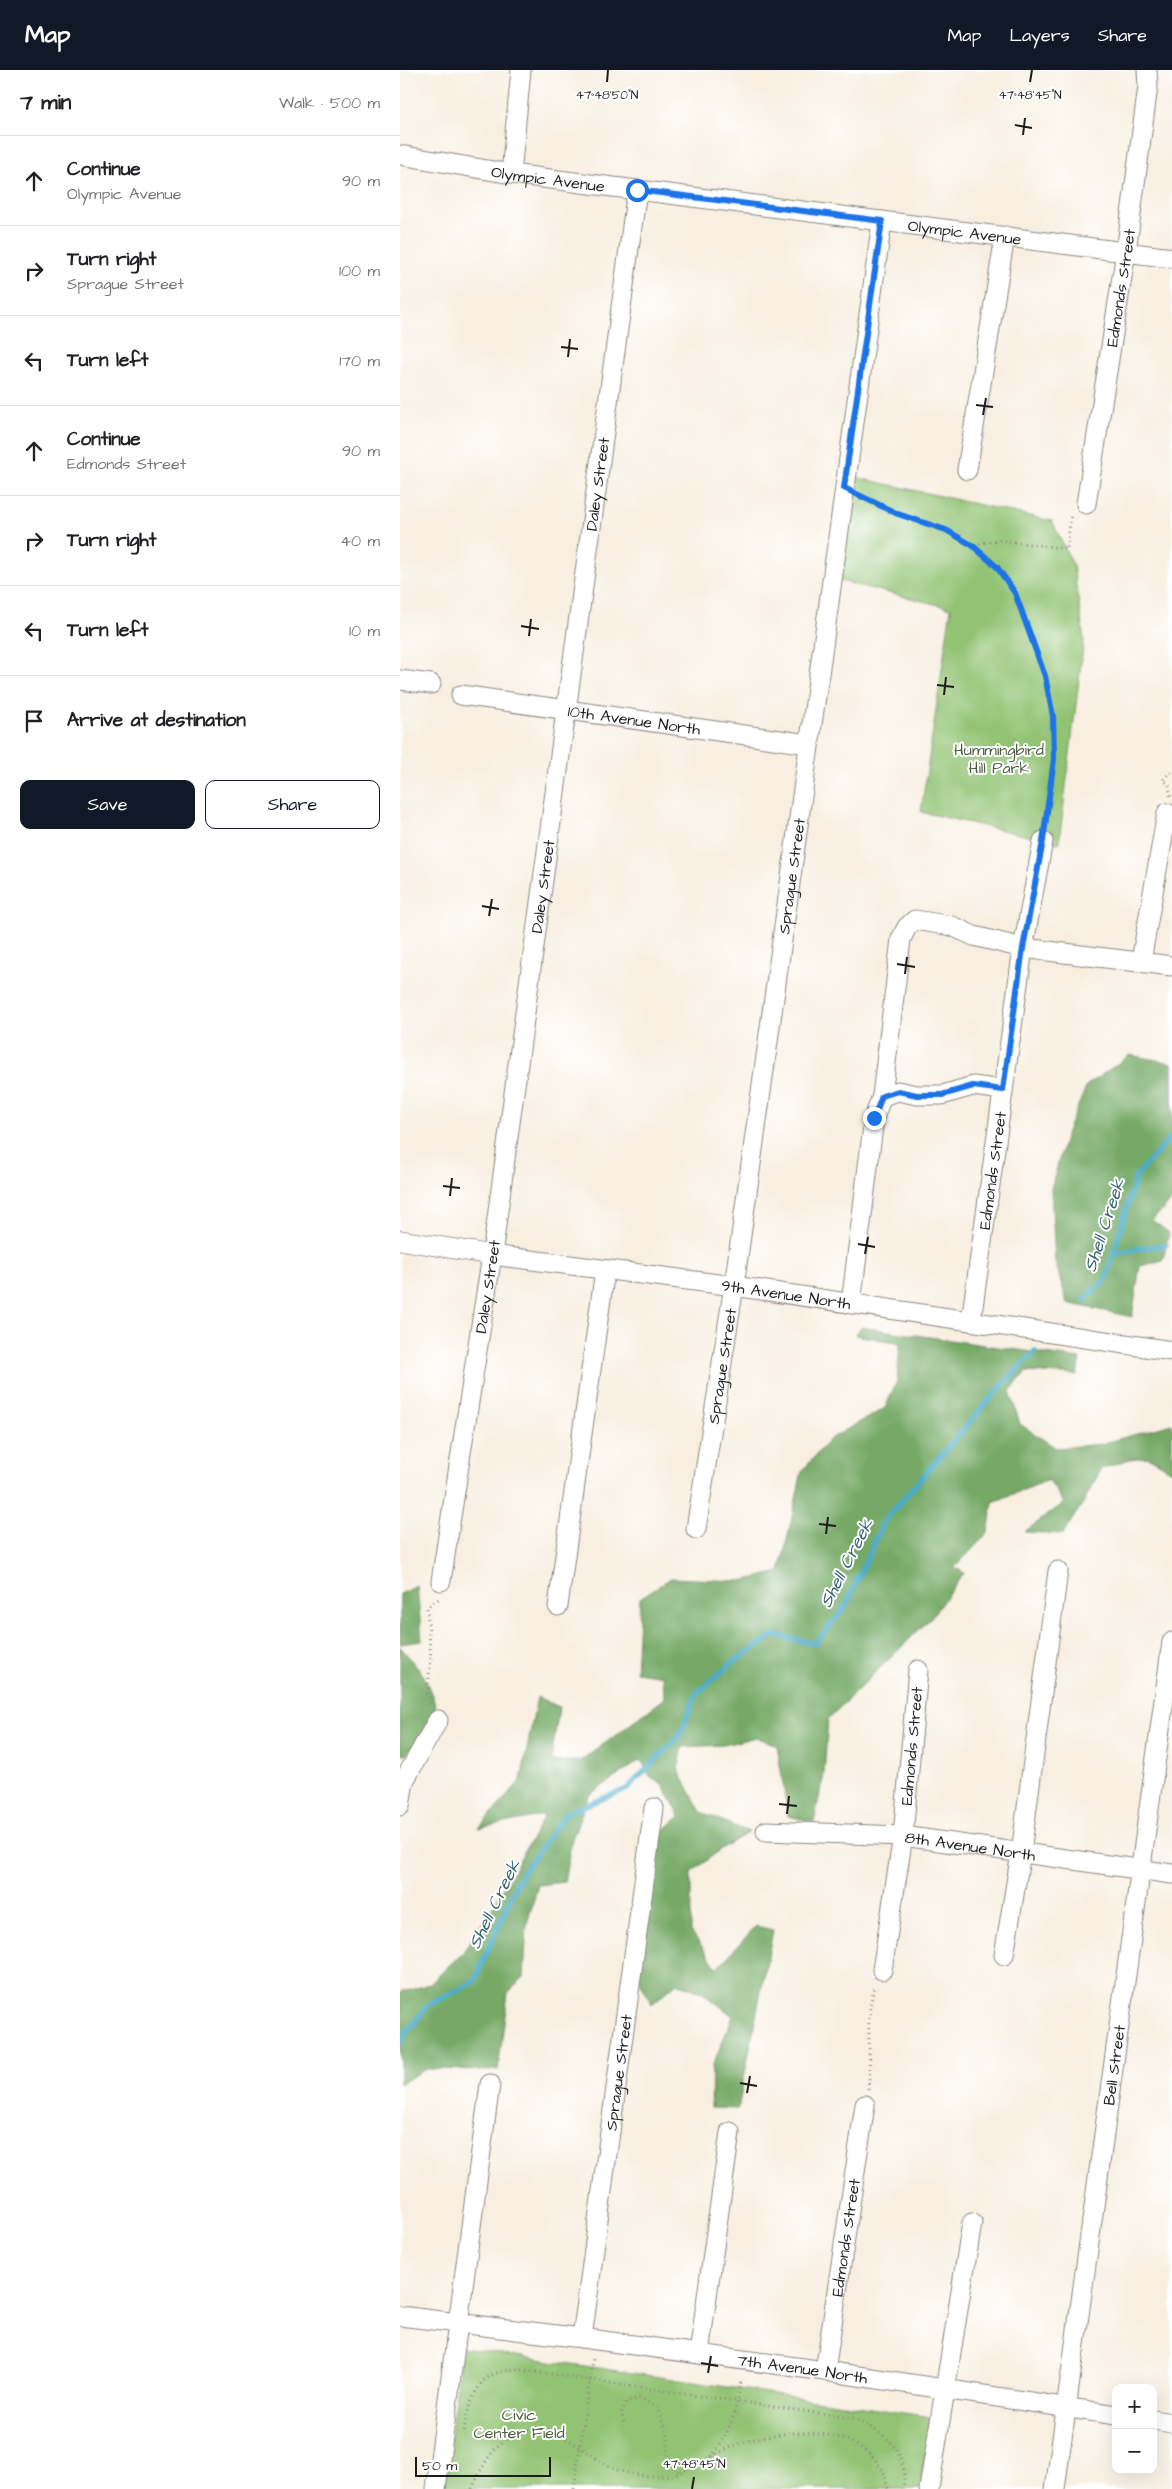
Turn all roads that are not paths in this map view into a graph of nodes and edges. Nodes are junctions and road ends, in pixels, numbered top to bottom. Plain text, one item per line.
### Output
1 (521, 70) edge
2 (1147, 70) edge
3 (400, 154) edge
4 (511, 174) junction
5 (637, 190) junction
6 (882, 221) junction
7 (1005, 236) junction
8 (1126, 252) junction
9 (1172, 258) edge
10 (967, 470) dead end
11 (1086, 504) road end
12 (400, 680) edge
13 (431, 684) dead end
14 (461, 695) dead end
15 (568, 711) junction
16 (809, 744) junction
17 (1167, 814) dead end
18 (1043, 841) road end
19 (1023, 948) junction
20 (1141, 962) junction
21 (1172, 966) edge
22 (1003, 1090) junction
23 (882, 1096) junction
24 (400, 1240) edge
25 (492, 1255) junction
26 (605, 1270) junction
27 (734, 1286) junction
28 (851, 1304) junction
29 (970, 1321) junction
30 (1172, 1351) edge
31 (696, 1529) dead end
32 (1058, 1571) dead end
33 (441, 1581) dead end
34 (558, 1606) dead end
35 (1172, 1642) edge
36 (918, 1670) dead end
37 (438, 1720) road end
38 (402, 1781) edge
39 (400, 1806) edge
40 (654, 1808) dead end
41 (766, 1831) dead end
42 (902, 1836) junction
43 (1021, 1853) junction
44 (1139, 1869) junction
45 (1172, 1874) edge
46 (1004, 1956) dead end
47 (882, 1970) road end
48 (490, 2084) dead end
49 (865, 2105) road end
50 (730, 2132) dead end
51 (972, 2222) dead end
52 (400, 2316) edge
53 (459, 2323) junction
54 (582, 2338) junction
55 (699, 2354) junction
56 (825, 2371) junction
57 (943, 2390) junction
58 (1067, 2409) junction
59 (1112, 2415) edge
60 (1157, 2421) edge
61 (1172, 2423) edge
62 (436, 2489) edge
63 (929, 2489) edge
64 (1055, 2489) edge

1 - 4 street
2 - 8 street, Edmonds Street
3 - 4 street, Olympic Avenue
4 - 5 street, Olympic Avenue
5 - 6 street, Olympic Avenue
5 - 15 street, Daley Street
6 - 7 street, Olympic Avenue
6 - 16 street, Sprague Street
7 - 8 street, Olympic Avenue
7 - 10 street
8 - 9 street, Olympic Avenue
8 - 11 street, Edmonds Street
12 - 13 street
14 - 15 street, 10th Avenue North
15 - 16 street, 10th Avenue North
15 - 25 street, Daley Street
16 - 27 street, Sprague Street
17 - 20 street
18 - 19 street, Edmonds Street
19 - 20 street
19 - 22 street, Edmonds Street
19 - 23 street
20 - 21 street
22 - 23 street
22 - 29 street, Edmonds Street
23 - 28 street
24 - 25 street, 9th Avenue North
25 - 26 street, 9th Avenue North
25 - 33 street, Daley Street
26 - 27 street, 9th Avenue North
26 - 34 street
27 - 28 street, 9th Avenue North
27 - 31 street, Sprague Street
28 - 29 street, 9th Avenue North
29 - 30 street, 9th Avenue North
32 - 43 street
35 - 44 street, Bell Street
36 - 42 street, Edmonds Street
37 - 38 street
38 - 39 street
40 - 54 street, Sprague Street
41 - 42 street, 8th Avenue North
42 - 43 street, 8th Avenue North
42 - 47 street, Edmonds Street
43 - 44 street, 8th Avenue North
43 - 46 street
44 - 45 street, 8th Avenue North
44 - 58 street, Bell Street
48 - 53 street
49 - 56 street, Edmonds Street
50 - 55 street
51 - 57 street
52 - 53 street, 7th Avenue North
53 - 54 street, 7th Avenue North
53 - 62 street
54 - 55 street, 7th Avenue North
55 - 56 street, 7th Avenue North
56 - 57 street, 7th Avenue North
57 - 58 street, 7th Avenue North
57 - 63 street
58 - 59 street, 7th Avenue North
58 - 64 street, Bell Street
60 - 61 street

